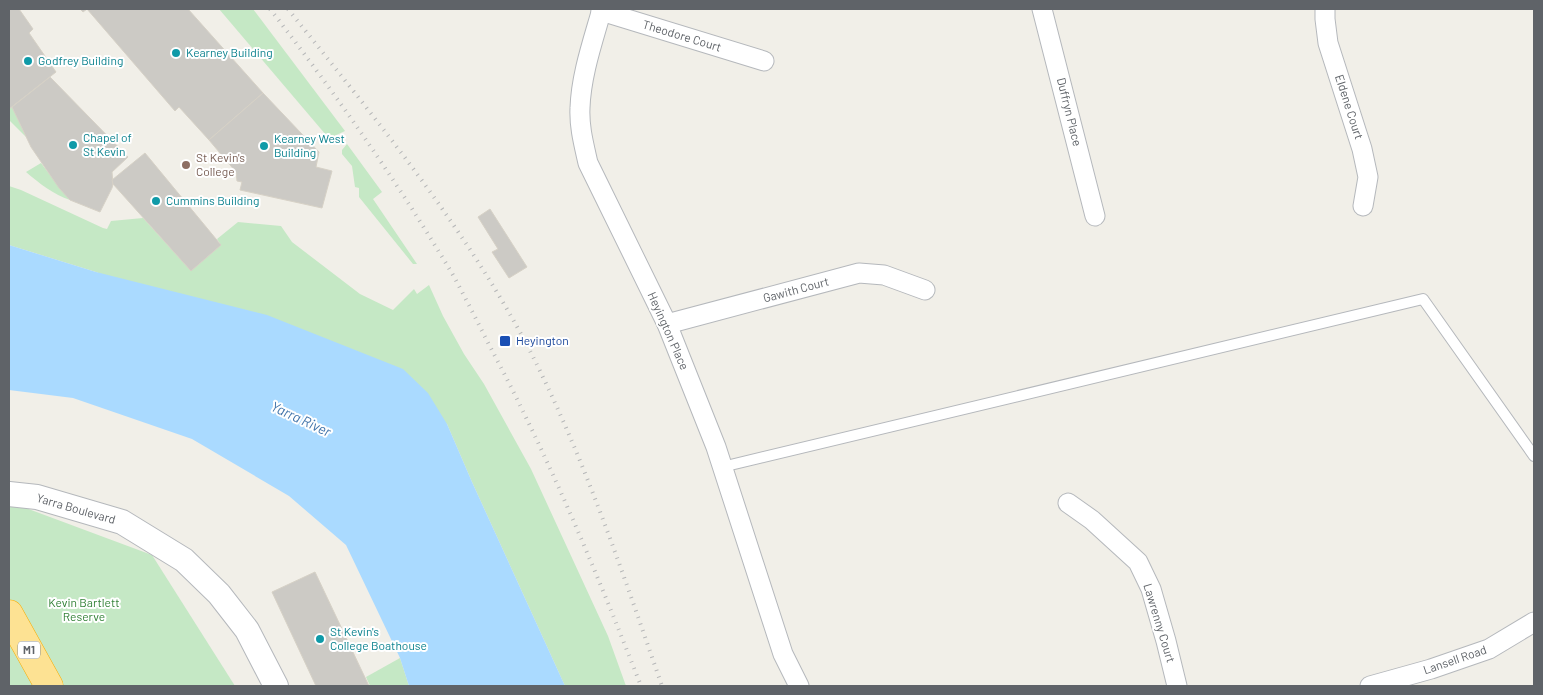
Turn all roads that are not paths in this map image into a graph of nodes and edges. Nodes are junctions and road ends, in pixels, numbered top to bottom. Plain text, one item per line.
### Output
1 (1042, 9) edge
2 (1325, 9) edge
3 (602, 10) edge
4 (764, 61) dead end
5 (1363, 206) dead end
6 (1095, 216) dead end
7 (925, 290) dead end
8 (666, 324) junction
9 (1534, 456) edge
10 (722, 467) junction
11 (9, 494) edge
12 (1068, 503) dead end
13 (9, 614) edge
14 (1534, 622) edge
15 (783, 654) junction
16 (49, 686) edge
17 (276, 686) edge
18 (784, 686) edge
19 (799, 686) edge
20 (1177, 686) edge
21 (1370, 686) edge

1 - 6 street, Duffryn Place
2 - 5 street, Eldene Court
3 - 4 street, Theodore Court
3 - 8 street, Heyington Place
7 - 8 street, Gawith Court
8 - 10 street, Heyington Place
9 - 10 lane
10 - 15 street, Heyington Place
11 - 17 street, Yarra Boulevard
12 - 20 street, Lawrenny Court
13 - 16 highway, M1
14 - 21 street, Lansell Road
15 - 18 street, Heyington Place
15 - 19 street, Heyington Place

